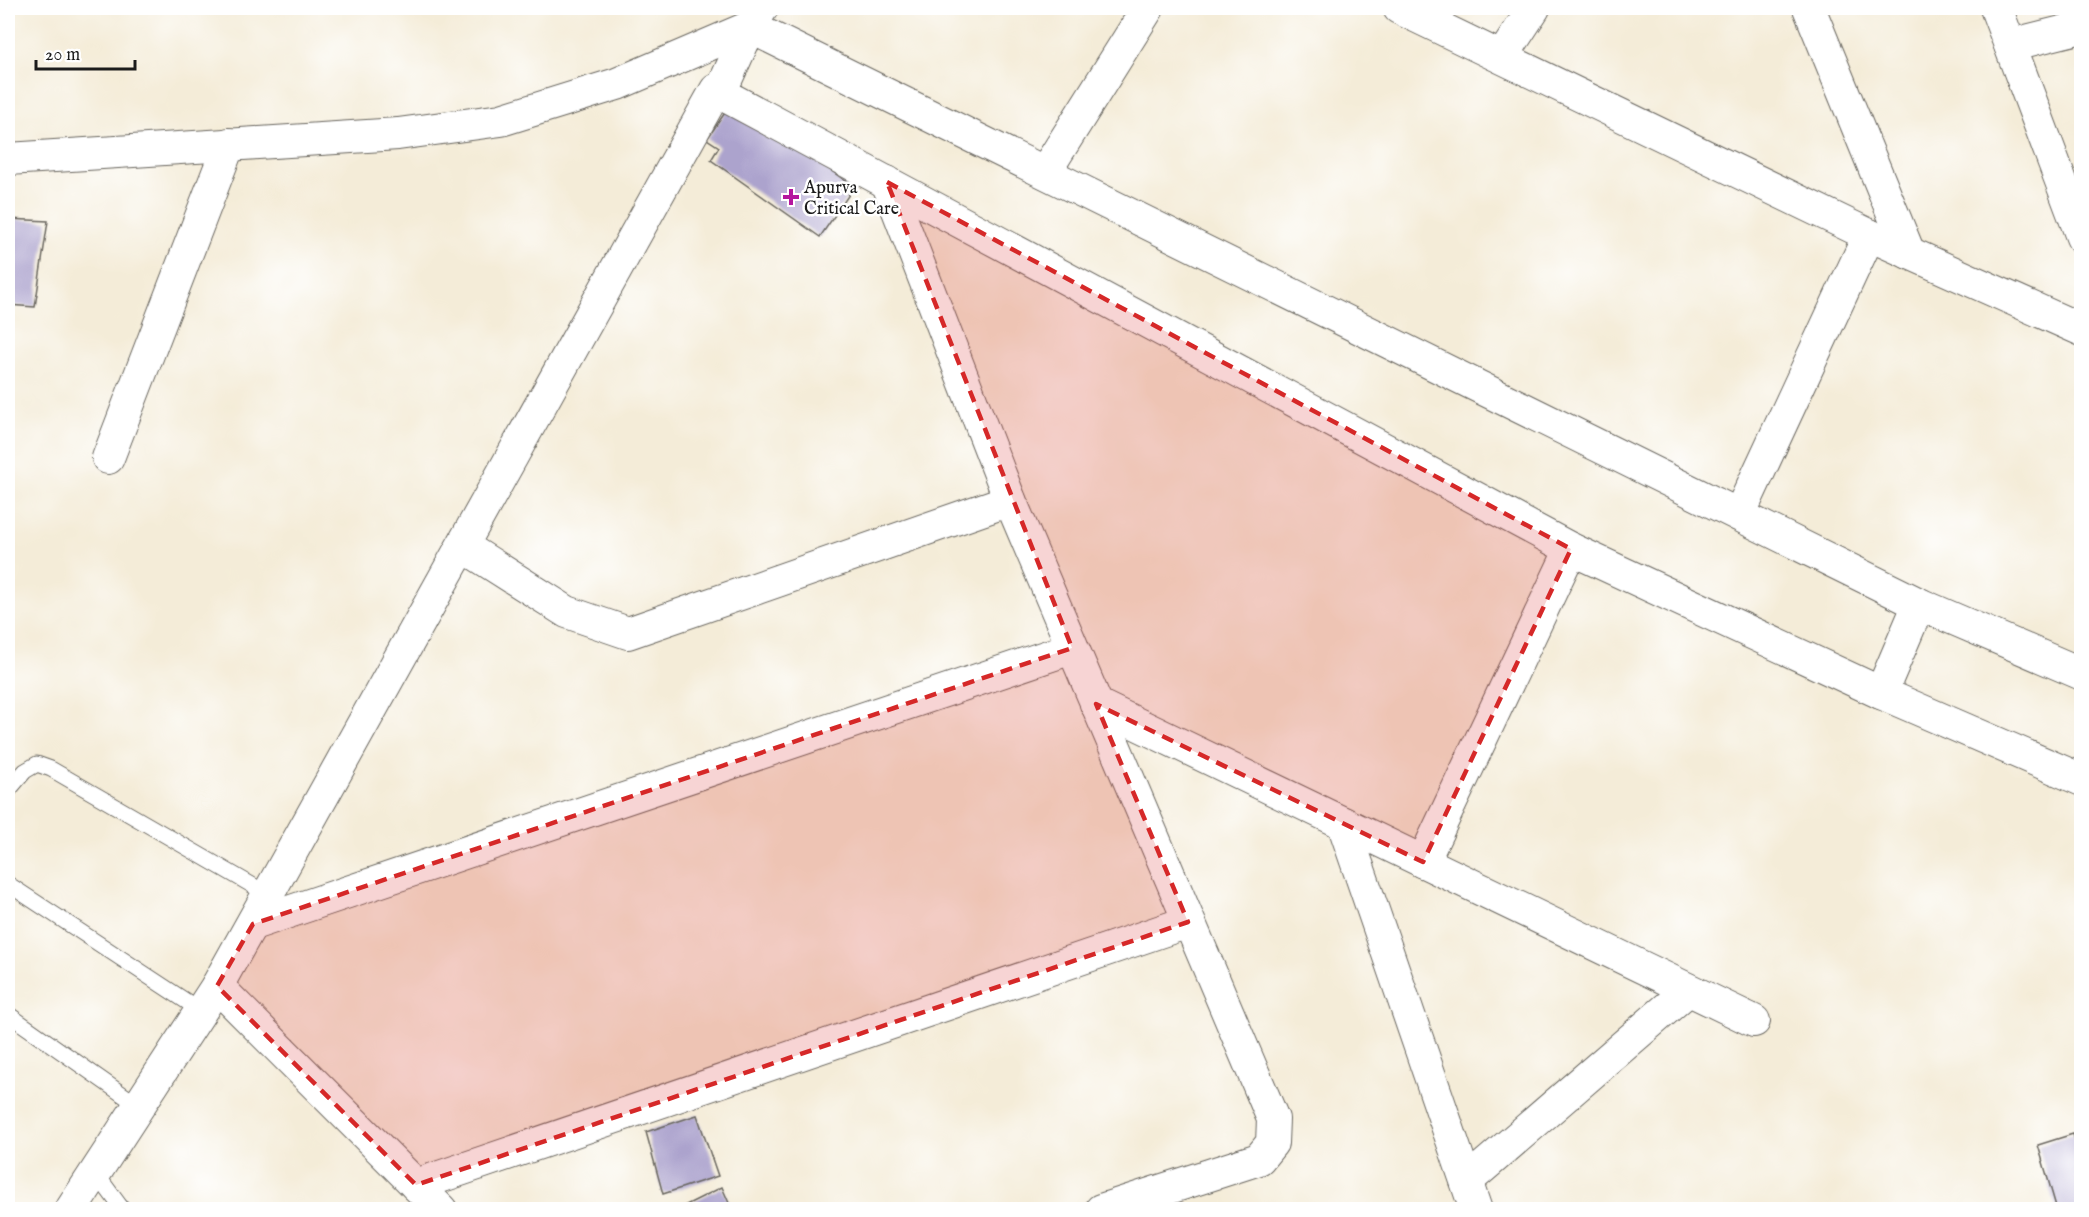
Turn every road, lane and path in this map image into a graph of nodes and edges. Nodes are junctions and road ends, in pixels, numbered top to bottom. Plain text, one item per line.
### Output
1 (1148, 8) edge
2 (1399, 8) edge
3 (1534, 8) edge
4 (1809, 8) edge
5 (1996, 8) edge
6 (756, 17) edge
7 (2082, 27) edge
8 (2010, 45) junction
9 (1502, 57) junction
10 (720, 93) junction
11 (229, 144) junction
12 (8, 159) edge
13 (1045, 172) junction
14 (887, 182) junction
15 (1869, 235) junction
16 (2082, 237) edge
17 (1909, 253) junction
18 (2082, 330) edge
19 (108, 458) dead end
20 (1010, 500) junction
21 (1739, 515) junction
22 (463, 546) junction
23 (1571, 549) junction
24 (1919, 604) junction
25 (1072, 648) junction
26 (2082, 674) edge
27 (1881, 693) junction
28 (1096, 704) junction
29 (2082, 780) edge
30 (8, 791) edge
31 (1342, 823) junction
32 (1423, 862) junction
33 (8, 884) edge
34 (269, 895) junction
35 (1188, 922) junction
36 (253, 924) junction
37 (1688, 990) junction
38 (209, 999) junction
39 (8, 1014) edge
40 (1754, 1022) dead end
41 (139, 1106) junction
42 (95, 1172) junction
43 (416, 1185) junction
44 (1471, 1195) edge
45 (1159, 1201) edge
46 (71, 1209) edge
47 (123, 1209) edge
48 (441, 1209) edge
49 (1101, 1209) edge

1 - 13 street
2 - 9 street
3 - 9 street
4 - 17 street
5 - 8 street
6 - 10 street
6 - 11 street
6 - 13 street
7 - 8 street
8 - 16 street
9 - 15 street
10 - 14 street
10 - 22 street
11 - 12 street
11 - 19 street
13 - 21 street
14 - 20 street
14 - 23 street
15 - 17 street
15 - 21 street
17 - 18 street
20 - 22 street
20 - 25 street
21 - 24 street
22 - 34 street
23 - 27 street
23 - 32 street
24 - 26 street
24 - 27 street
25 - 28 street
25 - 36 street
27 - 29 street
28 - 31 street
28 - 35 street
30 - 34 lane
31 - 32 street
31 - 44 street
32 - 37 street
33 - 38 lane
34 - 36 street
35 - 43 street
35 - 45 street
36 - 38 street
37 - 40 street
37 - 44 street
38 - 41 street
38 - 43 street
39 - 41 lane
41 - 42 street
42 - 46 street
42 - 47 lane
43 - 48 street
45 - 49 street

